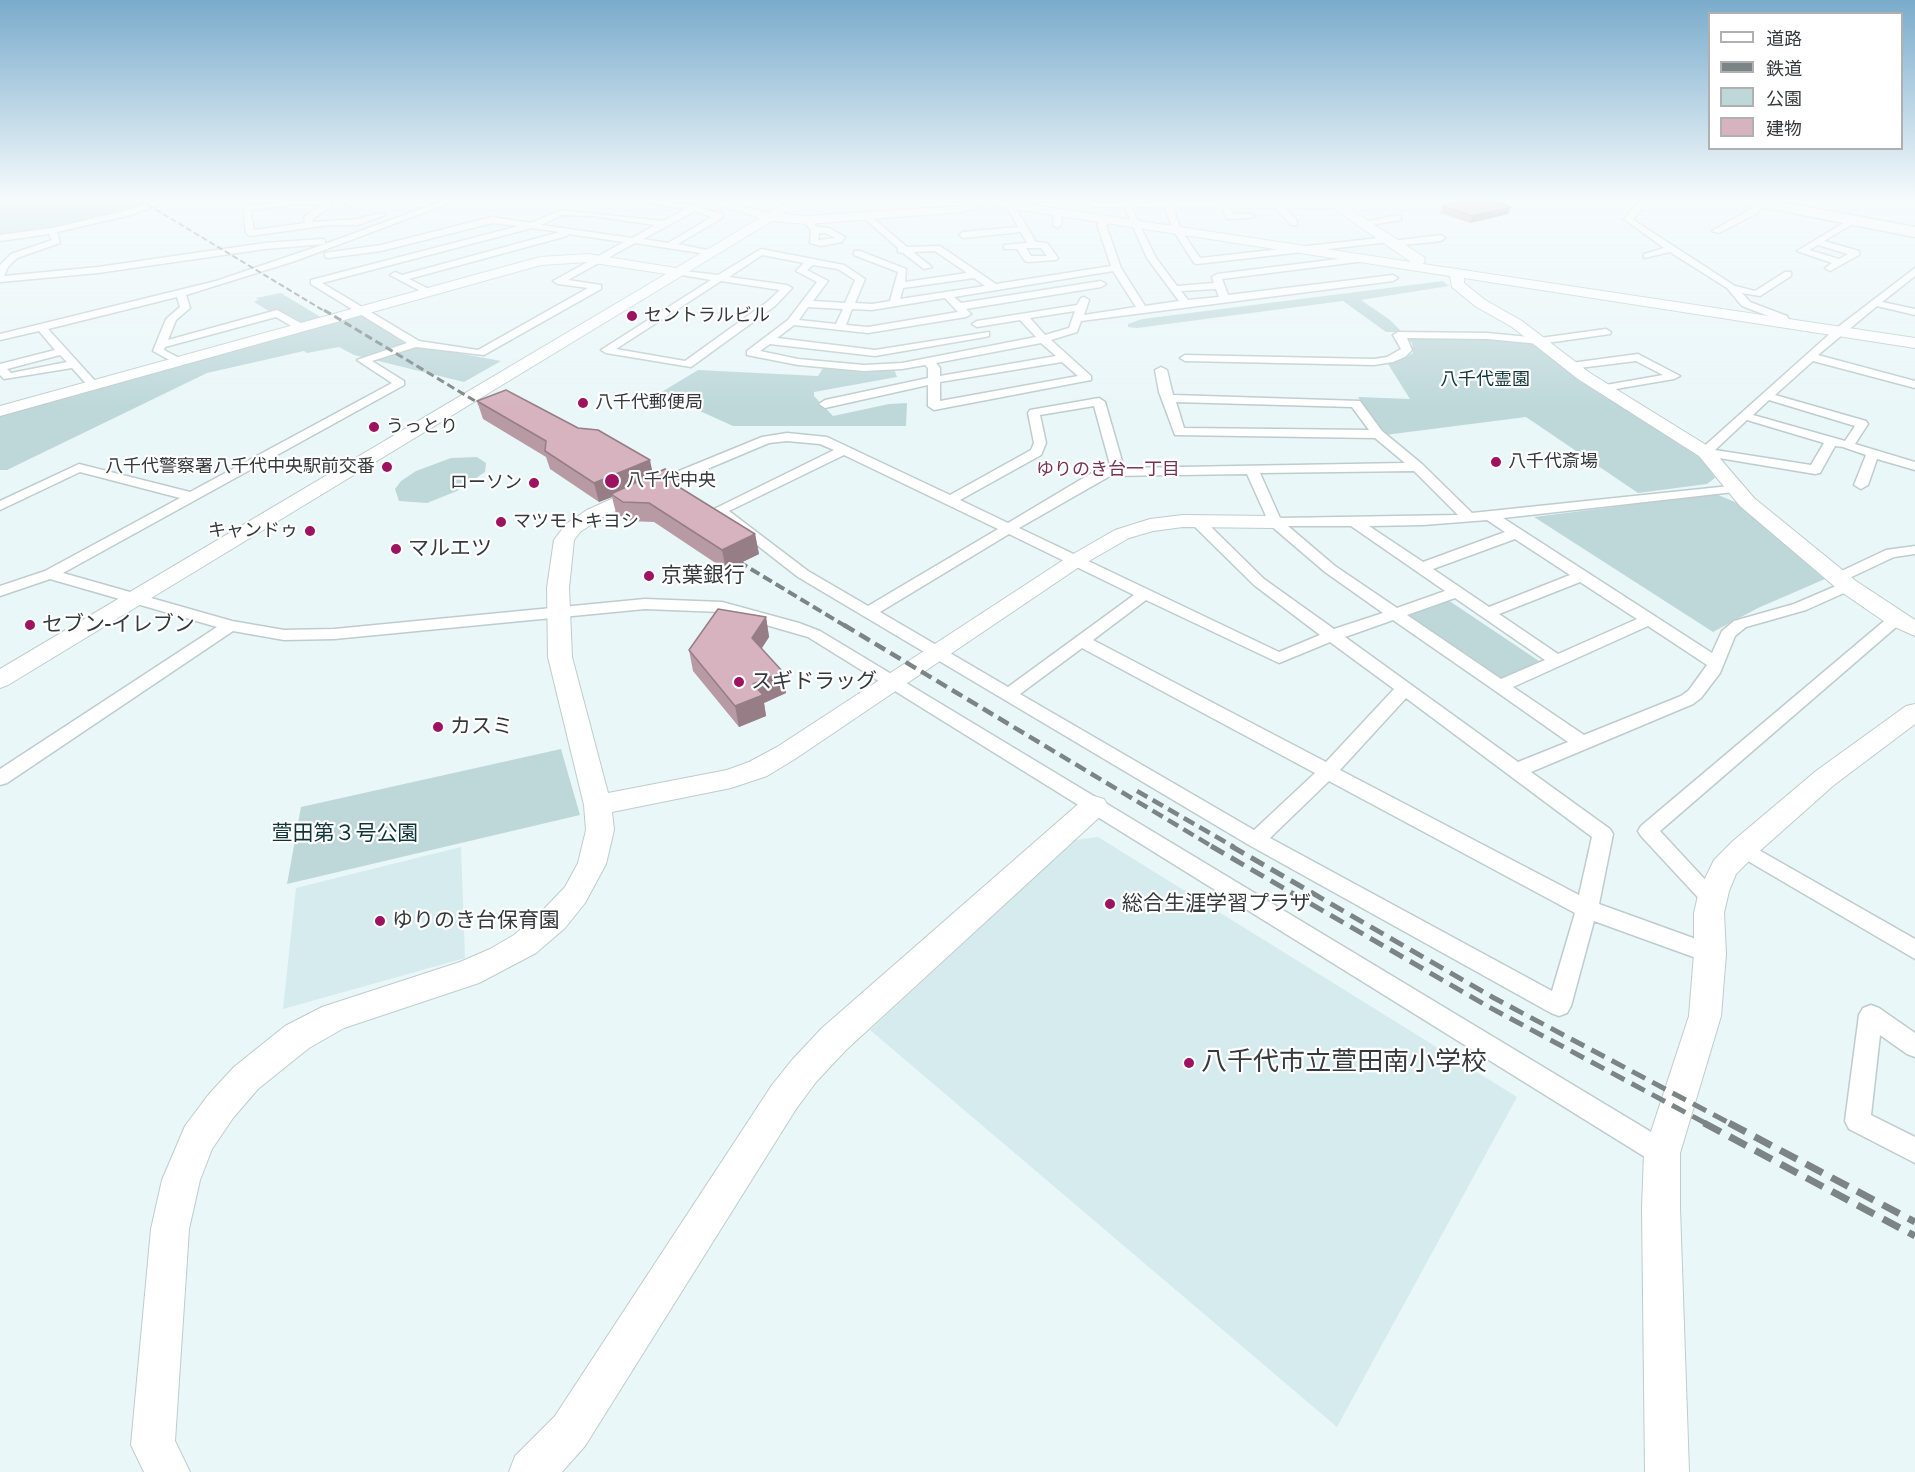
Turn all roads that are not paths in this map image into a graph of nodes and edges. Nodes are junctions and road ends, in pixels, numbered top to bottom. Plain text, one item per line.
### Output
1 (1116, 268) edge
2 (102, 269) edge
3 (264, 269) edge
4 (357, 269) edge
5 (366, 269) edge
6 (383, 269) edge
7 (435, 269) edge
8 (512, 269) edge
9 (581, 269) edge
10 (657, 269) edge
11 (685, 269) edge
12 (735, 269) edge
13 (804, 269) edge
14 (844, 269) edge
15 (895, 269) edge
16 (918, 269) edge
17 (954, 269) edge
18 (1112, 269) edge
19 (1160, 269) edge
20 (1285, 269) joint
21 (1331, 269) edge
22 (1427, 269) edge
23 (1704, 269) edge
24 (360, 270) junction
25 (903, 271) junction
26 (1915, 271) edge
27 (679, 272) junction
28 (1456, 273) junction
29 (1246, 274) junction
30 (1788, 274) dead end
31 (974, 275) junction
32 (401, 278) junction
33 (720, 278) junction
34 (1393, 278) dead end
35 (0, 279) edge
36 (1351, 282) junction
37 (1101, 284) dead end
38 (898, 286) junction
39 (1220, 286) junction
40 (1313, 286) junction
41 (993, 287) junction
42 (1732, 288) junction
43 (1174, 289) junction
44 (1271, 291) junction
45 (428, 292) junction
46 (181, 294) junction
47 (947, 295) junction
48 (1224, 298) junction
49 (894, 303) junction
50 (1185, 303) junction
51 (1875, 303) junction
52 (806, 304) junction
53 (850, 307) junction
54 (1142, 309) junction
55 (962, 310) junction
56 (362, 311) junction
57 (1915, 312) edge
58 (1023, 316) junction
59 (1077, 319) junction
60 (792, 322) junction
61 (977, 324) junction
62 (1786, 324) junction
63 (42, 327) junction
64 (840, 327) junction
65 (302, 328) junction
66 (1606, 332) dead end
67 (1838, 332) junction
68 (985, 333) junction
69 (0, 337) edge
70 (1043, 339) junction
71 (766, 340) junction
72 (1540, 341) junction
73 (1915, 343) edge
74 (416, 344) junction
75 (161, 345) junction
76 (997, 348) junction
77 (63, 351) junction
78 (875, 352) junction
79 (1812, 357) junction
80 (1065, 358) junction
81 (1185, 358) dead end
82 (179, 361) junction
83 (928, 361) junction
84 (75, 364) junction
85 (1571, 366) junction
86 (0, 368) edge
87 (875, 368) junction
88 (1161, 370) dead end
89 (934, 380) junction
90 (93, 385) junction
91 (1915, 385) edge
92 (1604, 388) junction
93 (1767, 396) junction
94 (1169, 399) junction
95 (825, 404) dead end
96 (0, 411) edge
97 (1745, 416) junction
98 (1378, 434) junction
99 (1831, 441) junction
100 (1848, 446) junction
101 (846, 449) junction
102 (1706, 452) junction
103 (1873, 453) junction
104 (1915, 466) edge
105 (1417, 467) junction
106 (1251, 469) junction
107 (1118, 470) junction
108 (1861, 485) dead end
109 (1734, 488) junction
110 (636, 495) joint
111 (193, 497) junction
112 (951, 500) junction
113 (0, 506) edge
114 (1490, 516) junction
115 (1469, 518) junction
116 (1197, 521) junction
117 (1353, 521) junction
118 (1275, 522) junction
119 (1008, 528) junction
120 (1517, 533) junction
121 (1915, 550) edge
122 (1075, 561) junction
123 (1422, 568) junction
124 (50, 574) junction
125 (1581, 576) junction
126 (1843, 582) junction
127 (0, 591) edge
128 (1457, 592) junction
129 (1145, 594) junction
130 (137, 598) junction
131 (868, 612) junction
132 (560, 613) junction
133 (1393, 614) junction
134 (1488, 614) junction
135 (1896, 619) junction
136 (1648, 620) junction
137 (230, 626) junction
138 (1915, 629) edge
139 (1331, 636) junction
140 (1082, 641) junction
141 (938, 653) junction
142 (1556, 660) junction
143 (1716, 663) junction
144 (0, 680) edge
145 (892, 683) junction
146 (1500, 686) junction
147 (1404, 689) junction
148 (1009, 694) junction
149 (1915, 712) edge
150 (1582, 743) junction
151 (1329, 770) junction
152 (1517, 770) junction
153 (0, 778) edge
154 (598, 806) junction
155 (1094, 806) junction
156 (1256, 840) junction
157 (1743, 849) junction
158 (1712, 899) junction
159 (1587, 909) junction
160 (1915, 950) edge
161 (1710, 954) junction
162 (1915, 1047) edge
163 (1915, 1150) edge
164 (1662, 1153) junction
165 (168, 1472) edge
166 (531, 1472) edge
167 (1667, 1472) edge

1 - 54 street
2 - 35 street
3 - 46 street
4 - 24 street
5 - 24 street
6 - 32 street
7 - 32 street
8 - 45 street
9 - 74 street
10 - 27 street
11 - 27 street
12 - 33 street
13 - 52 street
14 - 53 street
15 - 25 street
16 - 25 street
17 - 31 street
18 - 41 street
19 - 43 street
20 - 29 street
20 - 40 street
21 - 36 street
22 - 28 street
23 - 42 street
24 - 56 street
25 - 38 street
26 - 51 street
27 - 33 street
27 - 130 street
28 - 62 street
28 - 72 street
29 - 39 street
29 - 44 street
30 - 42 street
31 - 38 street
31 - 41 street
32 - 45 street
33 - 33 street
34 - 36 street
36 - 40 street
37 - 55 street
38 - 49 street
39 - 43 street
39 - 48 street
40 - 44 street
41 - 47 street
42 - 62 street
43 - 50 street
44 - 48 street
45 - 56 street
46 - 63 street
46 - 75 street
47 - 49 street
47 - 55 street
48 - 50 street
49 - 53 street
50 - 54 street
51 - 57 street
51 - 67 street
52 - 53 street
52 - 60 street
53 - 64 street
54 - 59 street
55 - 61 street
55 - 64 street
56 - 65 street
56 - 74 street
58 - 59 street
58 - 61 street
58 - 70 street
59 - 70 street
60 - 64 street
60 - 71 street
61 - 68 street
62 - 67 street
63 - 69 street
63 - 77 street
65 - 75 street
65 - 82 street
66 - 72 street
67 - 73 street
67 - 79 street
68 - 76 street
68 - 78 street
70 - 76 street
70 - 80 street
71 - 78 street
71 - 87 street
72 - 81 street
72 - 85 street
74 - 111 street
75 - 82 street
76 - 83 street
77 - 84 street
77 - 86 street
78 - 87 street
79 - 91 street
79 - 93 street
80 - 89 street
80 - 89 street
82 - 90 street
83 - 87 street
83 - 89 street
84 - 86 street
84 - 90 street
85 - 92 street
85 - 92 street
88 - 94 street
89 - 95 street
90 - 96 street
92 - 102 street
93 - 97 street
93 - 100 street
94 - 98 street
94 - 98 street
97 - 99 street
97 - 102 street
98 - 105 street
99 - 100 street
99 - 102 street
100 - 103 street
101 - 110 street
101 - 112 street
101 - 131 street
102 - 109 street
103 - 104 street
103 - 108 street
105 - 106 street
105 - 115 street
106 - 107 street
106 - 118 street
107 - 112 street
107 - 119 street
109 - 114 street
109 - 126 street
110 - 132 street
111 - 113 street
111 - 124 street
112 - 119 street
114 - 115 street
114 - 120 street
115 - 117 street
116 - 118 street
116 - 122 street
116 - 139 street
117 - 118 street
117 - 123 street
118 - 133 street
119 - 122 street
119 - 131 street
120 - 123 street
120 - 125 street
121 - 126 street
122 - 129 street
122 - 141 street
123 - 128 street
124 - 127 street
124 - 130 street
125 - 134 street
125 - 136 street
126 - 135 street
126 - 143 street
128 - 133 street
128 - 134 street
129 - 139 street
129 - 140 street
130 - 137 street
130 - 144 street
131 - 141 street
132 - 137 street
132 - 145 street
132 - 154 street
133 - 139 street
133 - 146 street
134 - 142 street
135 - 138 street
135 - 158 street
136 - 142 street
136 - 143 street
137 - 153 street
139 - 147 street
140 - 148 street
140 - 151 street
141 - 145 street
141 - 148 street
142 - 146 street
143 - 150 street
145 - 154 street
145 - 155 street
146 - 150 street
147 - 151 street
147 - 152 street
148 - 156 street
149 - 157 street
150 - 152 street
151 - 156 street
151 - 159 street
152 - 159 street
154 - 165 street
155 - 164 street
155 - 166 street
156 - 159 street
157 - 158 street
157 - 160 street
158 - 161 street
159 - 161 street
161 - 164 street
162 - 163 street
164 - 167 street

